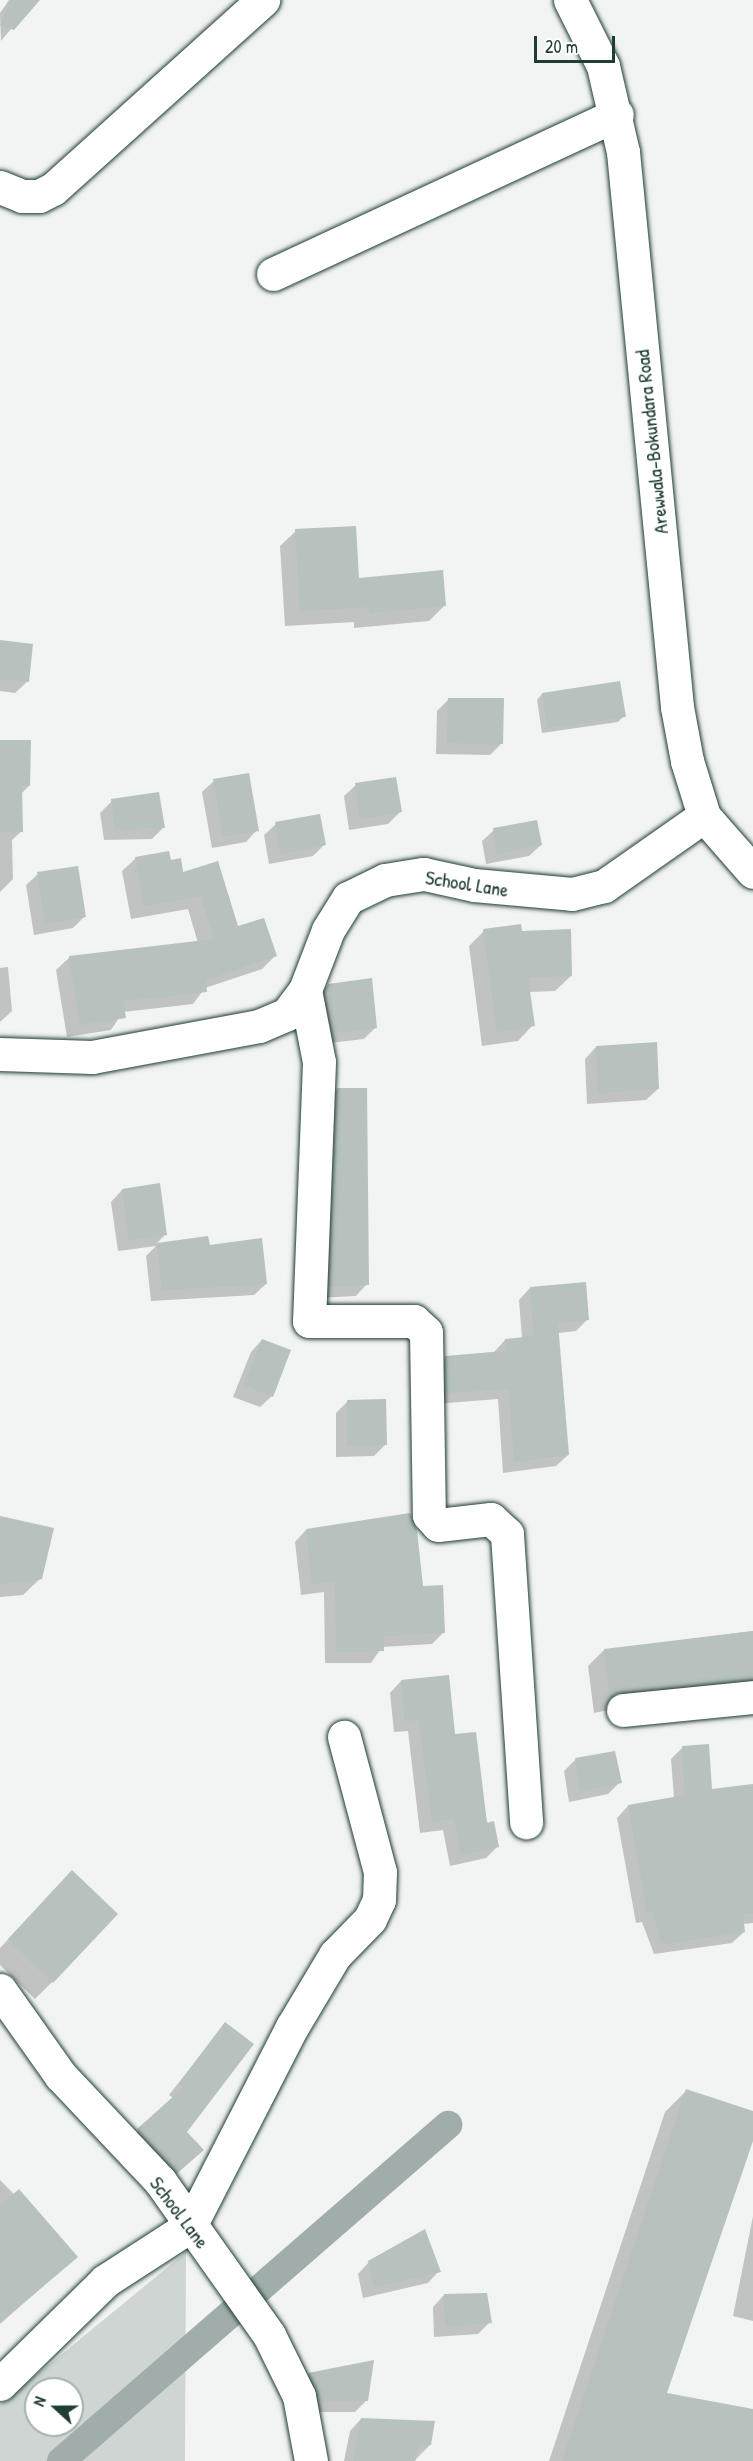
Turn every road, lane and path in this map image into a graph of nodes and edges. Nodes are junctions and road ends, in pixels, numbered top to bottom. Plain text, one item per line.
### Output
1 (263, 0) edge
2 (570, 0) edge
3 (617, 114) junction
4 (0, 187) edge
5 (273, 274) dead end
6 (705, 816) junction
7 (753, 872) edge
8 (305, 990) junction
9 (0, 1054) edge
10 (753, 1697) edge
11 (623, 1710) dead end
12 (344, 1737) dead end
13 (526, 1822) dead end
14 (0, 1990) edge
15 (190, 2226) junction
16 (0, 2384) edge
17 (311, 2461) edge

1 - 4 street
2 - 3 street, Arewwala-Bokundara Road
3 - 5 street
3 - 6 street, Arewwala-Bokundara Road
6 - 7 street, Arewwala-Bokundara Road
6 - 8 street, School Lane
8 - 9 street, School Lane
8 - 13 street
10 - 11 street
12 - 15 street
14 - 15 street, School Lane
15 - 16 street
15 - 17 street, School Lane

